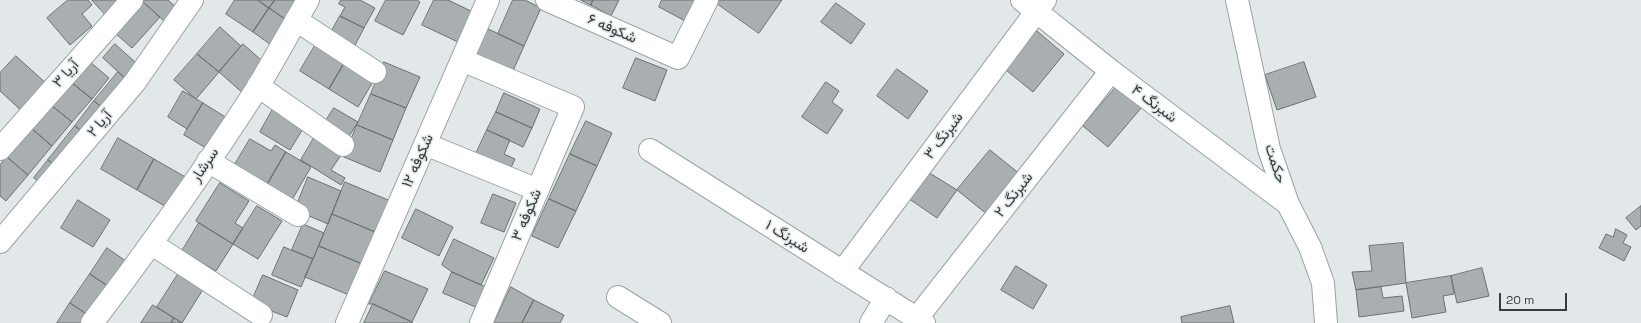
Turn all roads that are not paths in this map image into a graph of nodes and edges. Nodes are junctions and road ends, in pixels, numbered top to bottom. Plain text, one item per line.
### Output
1 (132, 0) edge
2 (192, 0) edge
3 (308, 0) edge
4 (488, 0) edge
5 (547, 0) edge
6 (707, 0) edge
7 (1237, 0) edge
8 (1035, 4) edge
9 (296, 20) junction
10 (462, 60) junction
11 (1111, 71) junction
12 (375, 72) dead end
13 (258, 86) junction
14 (425, 144) junction
15 (343, 145) dead end
16 (0, 149) edge
17 (650, 150) dead end
18 (208, 161) junction
19 (538, 190) junction
20 (1288, 204) junction
21 (298, 215) dead end
22 (0, 242) edge
23 (152, 244) junction
24 (842, 272) junction
25 (618, 297) dead end
26 (886, 298) junction
27 (261, 315) dead end
28 (920, 321) edge
29 (92, 323) edge
30 (347, 323) edge
31 (481, 323) edge
32 (660, 323) edge
33 (871, 323) edge
34 (1326, 323) edge

1 - 16 street, آریا ۳
2 - 22 street, آریا ۲
3 - 9 street, سرشار
4 - 10 street, شکوفه ۱۲
5 - 6 street, شکوفه ۶
7 - 20 street, حکمت
8 - 11 street, شبرنگ ۴
8 - 24 street, شبرنگ ۳
9 - 12 street
9 - 13 street, سرشار
10 - 14 street, شکوفه ۱۲
10 - 19 street, شکوفه ۳
11 - 20 street, شبرنگ ۴
11 - 28 street, شبرنگ ۲
13 - 15 street
13 - 18 street, سرشار
14 - 19 street
14 - 30 street, شکوفه ۱۲
17 - 24 street, شبرنگ ۱
18 - 21 street
18 - 23 street, سرشار
19 - 31 street, شکوفه ۳
20 - 34 street, حکمت
23 - 27 street
23 - 29 street, سرشار
24 - 26 street, شبرنگ ۱
25 - 32 street
26 - 28 street, شبرنگ ۱
26 - 33 street

